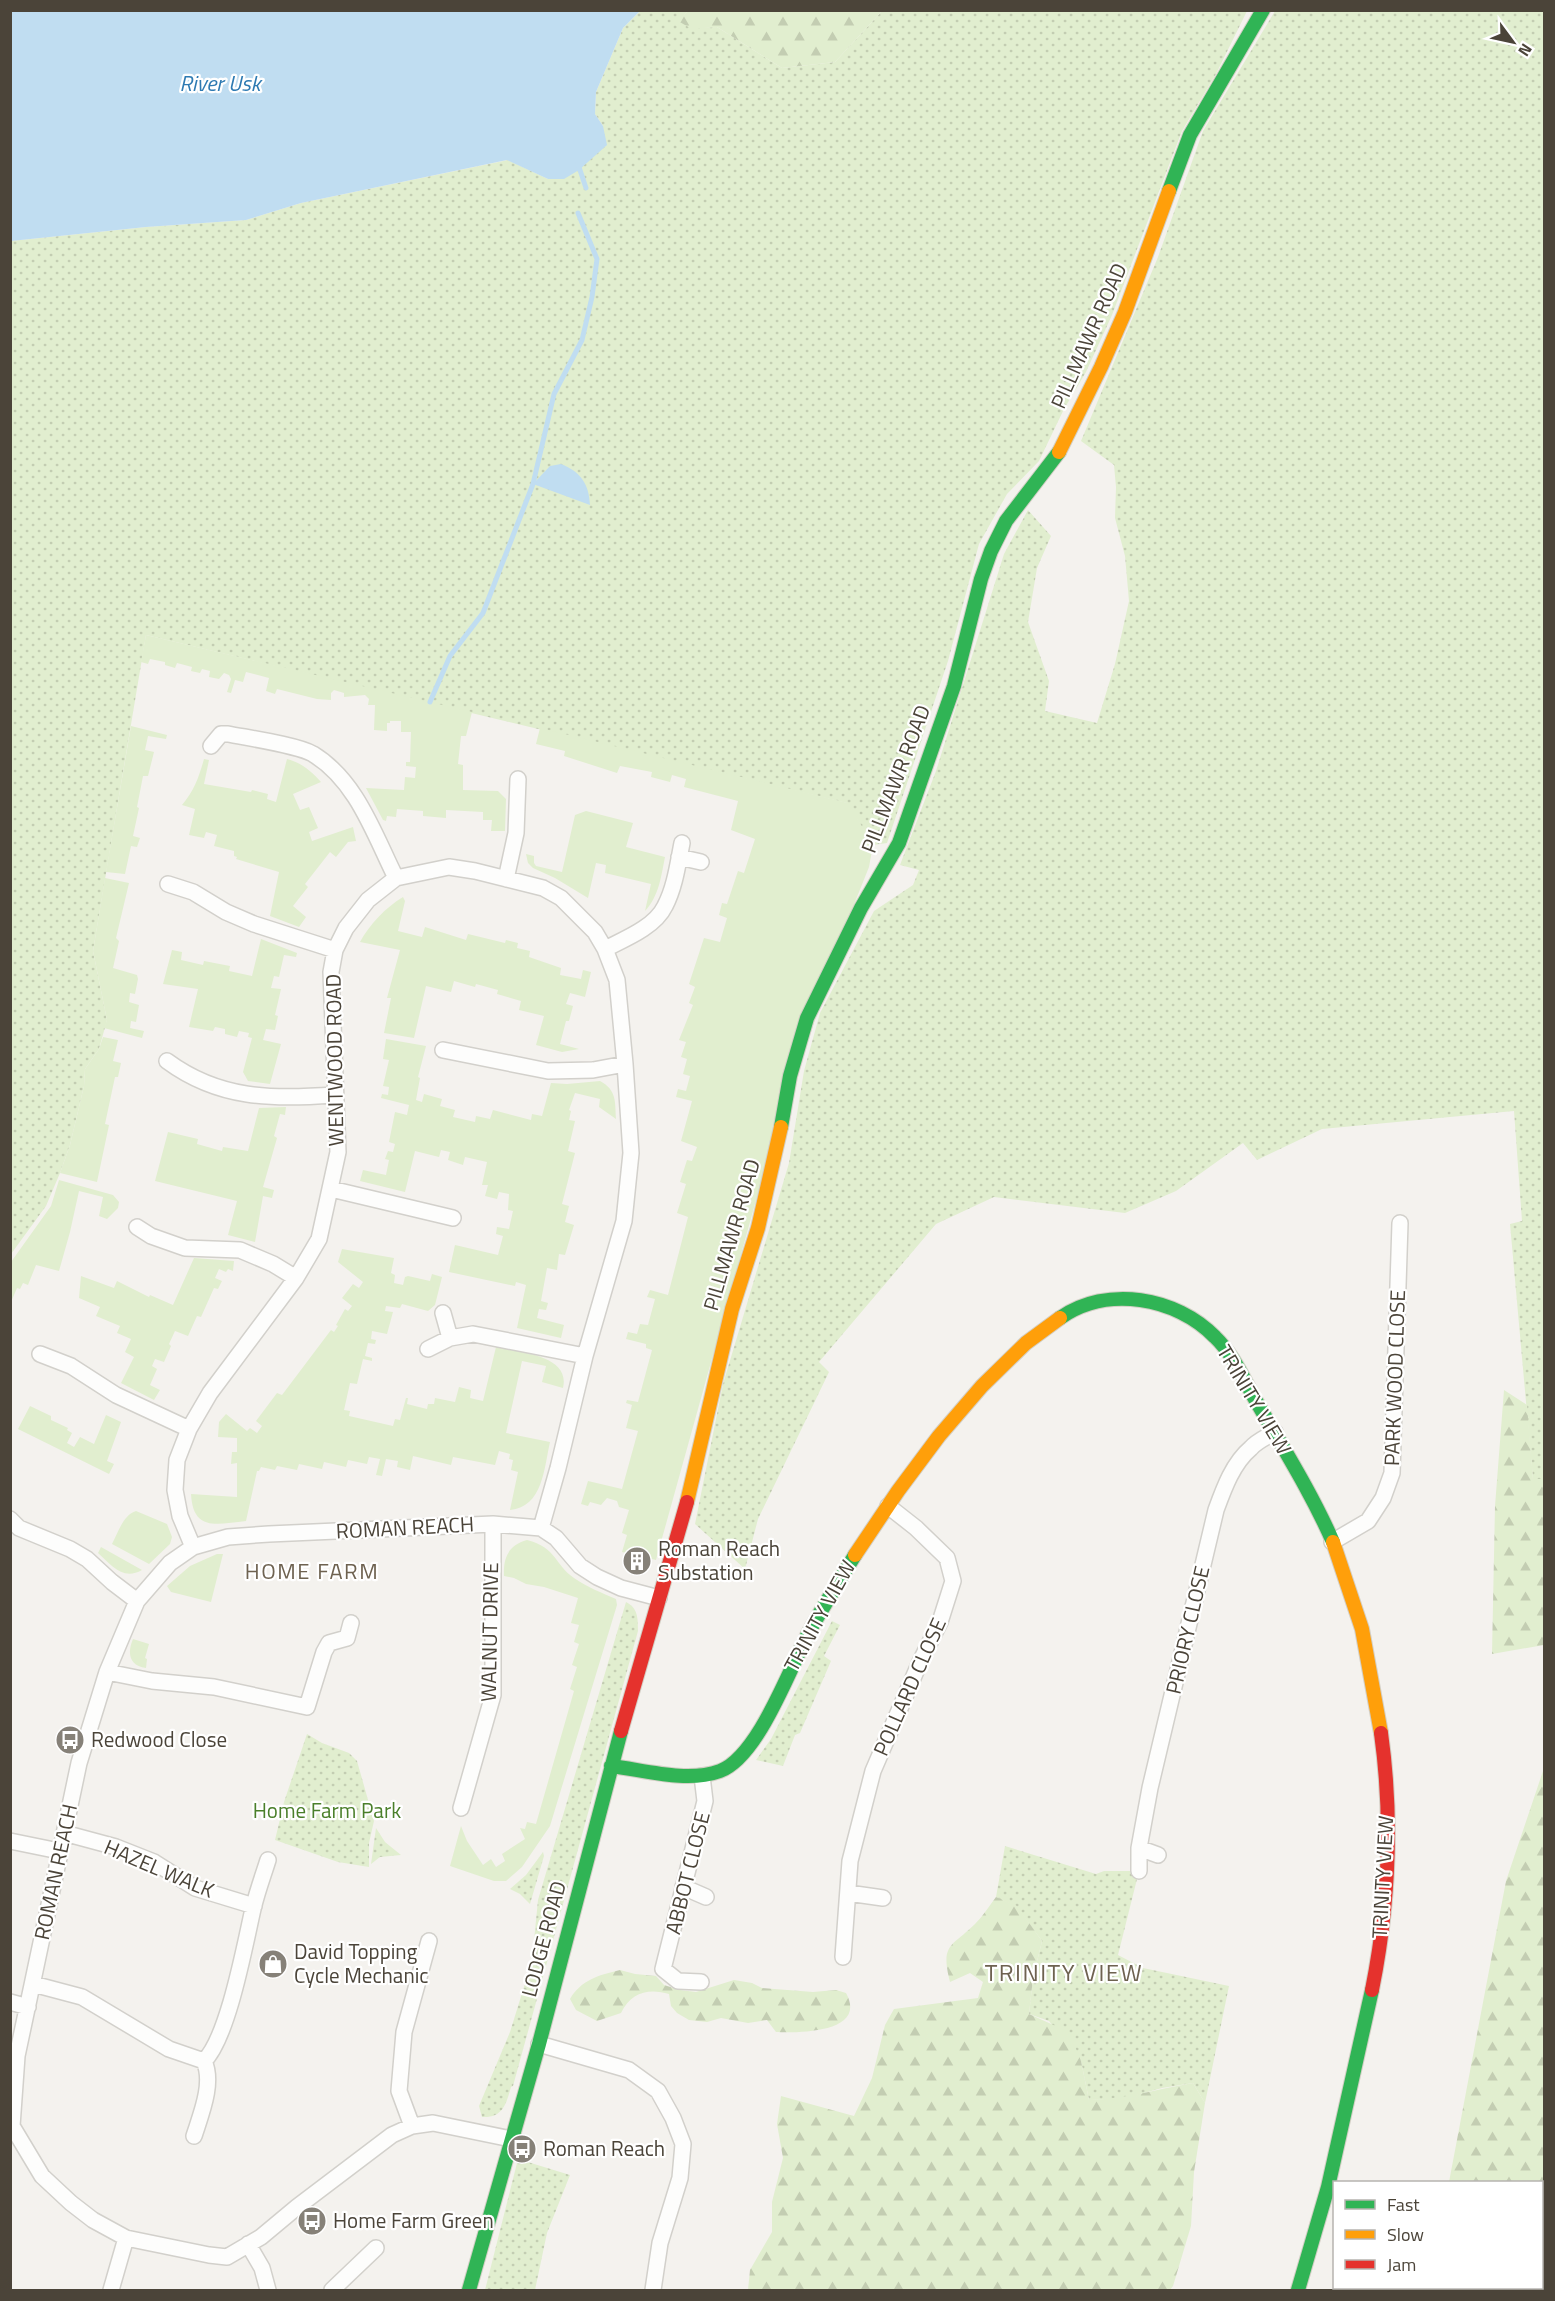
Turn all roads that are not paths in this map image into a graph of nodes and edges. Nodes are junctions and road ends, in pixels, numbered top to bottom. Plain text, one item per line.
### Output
1 (1263, 10) edge
2 (211, 746) dead end
3 (518, 779) dead end
4 (701, 862) dead end
5 (396, 878) junction
6 (506, 879) junction
7 (168, 884) dead end
8 (605, 949) junction
9 (335, 950) junction
10 (443, 1050) dead end
11 (167, 1061) dead end
12 (625, 1064) junction
13 (335, 1095) junction
14 (331, 1190) junction
15 (453, 1218) dead end
16 (1400, 1223) dead end
17 (137, 1227) dead end
18 (296, 1278) junction
19 (443, 1313) dead end
20 (450, 1338) junction
21 (428, 1349) dead end
22 (39, 1354) dead end
23 (585, 1356) junction
24 (189, 1429) junction
25 (1275, 1432) junction
26 (888, 1506) junction
27 (10, 1519) edge
28 (493, 1524) junction
29 (541, 1528) junction
30 (1332, 1542) junction
31 (193, 1547) junction
32 (659, 1598) junction
33 (137, 1601) junction
34 (351, 1623) dead end
35 (107, 1672) junction
36 (611, 1766) junction
37 (702, 1776) junction
38 (461, 1808) dead end
39 (64, 1833) junction
40 (10, 1841) edge
41 (1139, 1848) junction
42 (59, 1851) junction
43 (1158, 1855) dead end
44 (268, 1860) dead end
45 (1139, 1871) dead end
46 (683, 1887) junction
47 (848, 1893) junction
48 (706, 1897) dead end
49 (883, 1898) dead end
50 (254, 1906) junction
51 (429, 1941) dead end
52 (843, 1957) dead end
53 (701, 1982) dead end
54 (33, 1984) junction
55 (10, 2002) edge
56 (28, 2007) junction
57 (539, 2044) junction
58 (204, 2061) junction
59 (11, 2126) edge
60 (412, 2126) junction
61 (194, 2136) dead end
62 (511, 2139) junction
63 (126, 2238) junction
64 (248, 2244) junction
65 (376, 2248) dead end
66 (111, 2290) edge
67 (268, 2290) edge
68 (332, 2290) edge
69 (469, 2290) edge
70 (653, 2290) edge
71 (1298, 2290) edge

1 - 32 street, PILLMAWR ROAD
2 - 5 street
3 - 6 street
4 - 8 street
5 - 6 street, WENTWOOD ROAD
5 - 9 street, WENTWOOD ROAD
6 - 8 street, WENTWOOD ROAD
7 - 9 street
8 - 12 street, WENTWOOD ROAD
9 - 13 street, WENTWOOD ROAD
10 - 12 street
11 - 13 street
12 - 23 street, WENTWOOD ROAD
13 - 14 street, WENTWOOD ROAD
14 - 15 street
14 - 18 street, WENTWOOD ROAD
16 - 30 street, PARK WOOD CLOSE
17 - 18 street
18 - 24 street, WENTWOOD ROAD
19 - 20 street
20 - 21 street
20 - 23 street
22 - 24 street
23 - 29 street, WENTWOOD ROAD
24 - 31 street, WENTWOOD ROAD
25 - 26 street, TRINITY VIEW
25 - 30 street, TRINITY VIEW
25 - 41 street, PRIORY CLOSE
26 - 37 street, TRINITY VIEW
26 - 47 street, POLLARD CLOSE
27 - 33 street
28 - 29 street, ROMAN REACH
28 - 31 street, ROMAN REACH
28 - 38 street, WALNUT DRIVE
29 - 32 street
30 - 71 street, TRINITY VIEW
31 - 33 street, ROMAN REACH
32 - 36 street, LODGE ROAD
33 - 35 street, ROMAN REACH
34 - 35 street
35 - 39 street, ROMAN REACH
36 - 37 street, TRINITY VIEW
36 - 57 street, LODGE ROAD
37 - 46 street, ABBOT CLOSE
39 - 42 street, ROMAN REACH
39 - 50 street, HAZEL WALK
40 - 42 street
41 - 43 street
41 - 45 street, PRIORY CLOSE
42 - 54 street, ROMAN REACH
44 - 50 street
46 - 48 street
46 - 53 street, ABBOT CLOSE
47 - 49 street
47 - 52 street, POLLARD CLOSE
50 - 58 street
51 - 60 street
54 - 56 street, ROMAN REACH
54 - 58 street
55 - 56 street
56 - 59 street, ROMAN REACH
57 - 62 street, LODGE ROAD
57 - 70 street
58 - 61 street
59 - 63 street, ROMAN REACH
60 - 62 street, ROMAN REACH
60 - 64 street, ROMAN REACH
62 - 69 street, LODGE ROAD
63 - 64 street, ROMAN REACH
63 - 66 street
64 - 67 street
65 - 68 street

